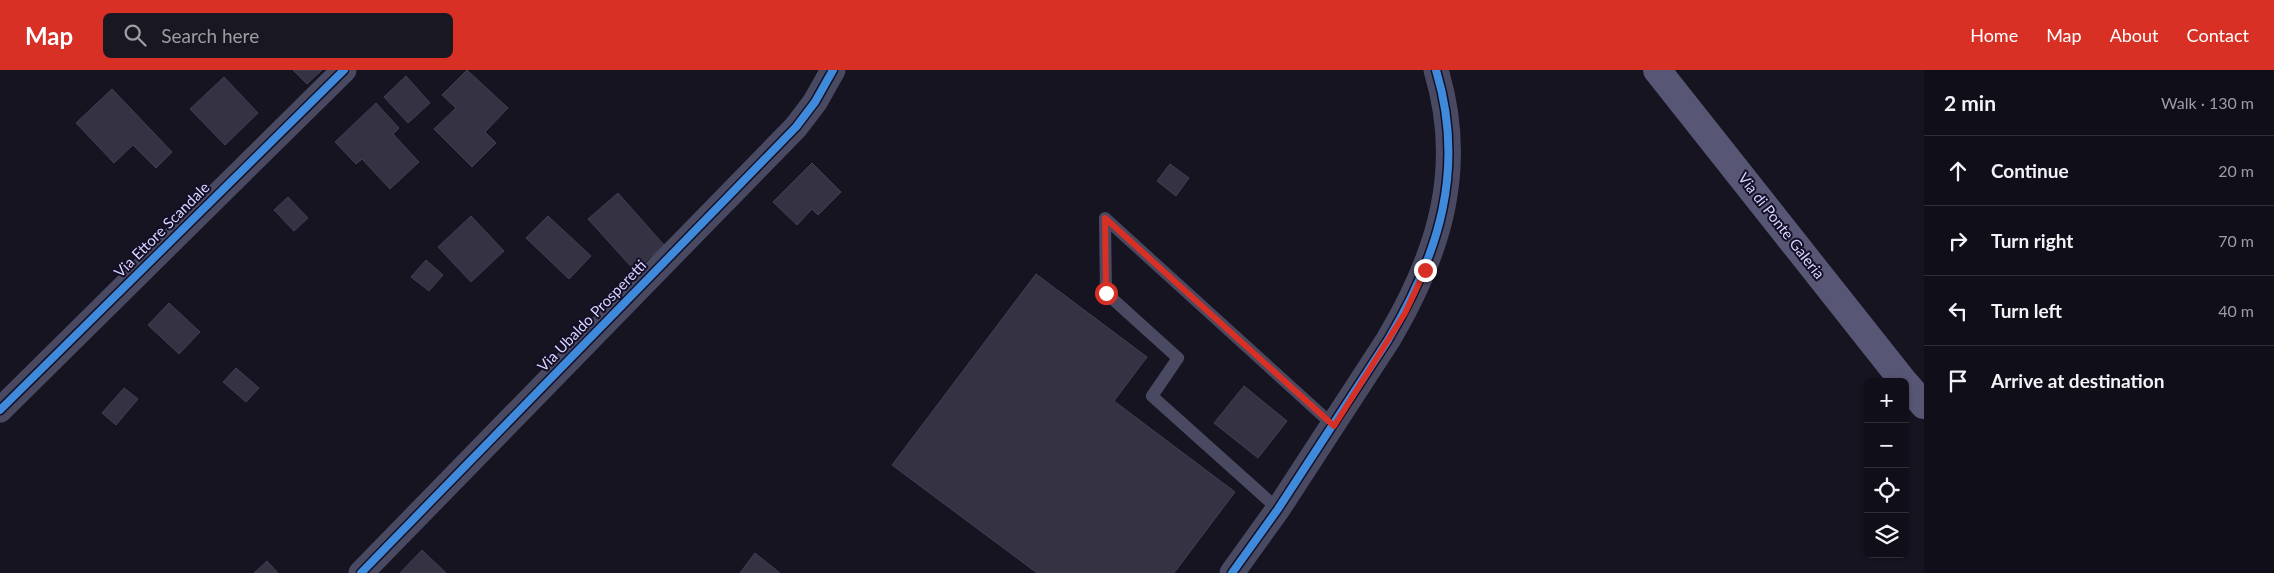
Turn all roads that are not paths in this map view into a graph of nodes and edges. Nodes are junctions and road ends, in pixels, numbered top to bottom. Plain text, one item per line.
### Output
1 (344, 70) edge
2 (833, 70) edge
3 (1436, 70) edge
4 (1656, 70) edge
5 (1902, 378) edge
6 (1909, 387) edge
7 (1924, 406) edge
8 (0, 410) edge
9 (1334, 426) junction
10 (1278, 509) junction
11 (360, 573) edge
12 (1232, 573) edge

1 - 8 street, Via Ettore Scandale
2 - 11 street, Via Ubaldo Prosperetti
3 - 9 street
4 - 5 main road, Via di Ponte Galeria
6 - 7 main road, Via di Ponte Galeria
9 - 10 street
9 - 10 lane
10 - 12 street

